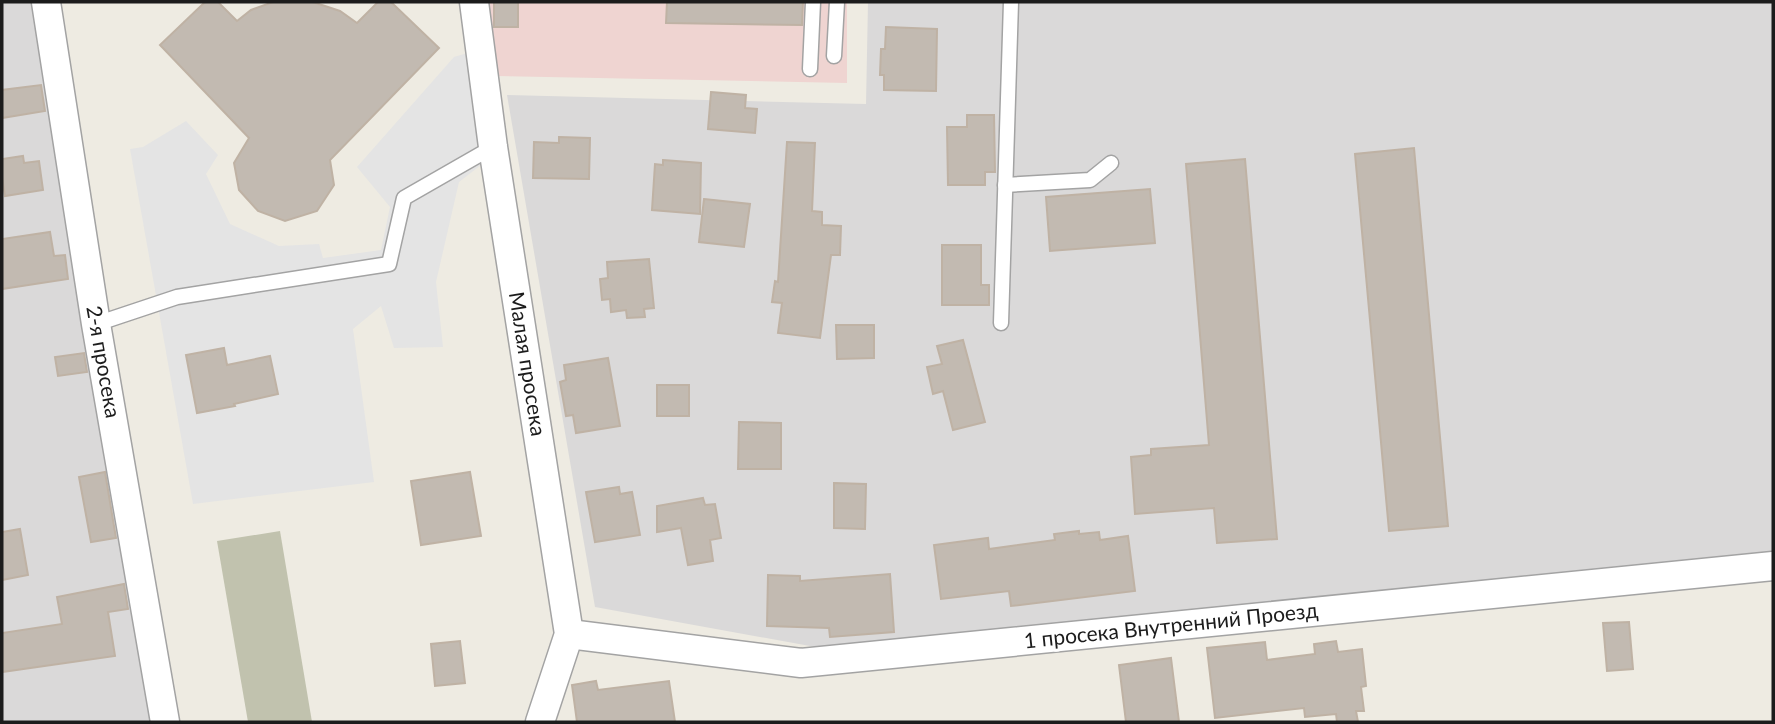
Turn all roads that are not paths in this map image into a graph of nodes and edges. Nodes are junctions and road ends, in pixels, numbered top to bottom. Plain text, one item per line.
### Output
1 (46, 2) edge
2 (474, 2) edge
3 (813, 2) edge
4 (837, 2) edge
5 (1011, 2) edge
6 (834, 56) dead end
7 (810, 69) dead end
8 (493, 147) junction
9 (1111, 163) dead end
10 (1005, 185) junction
11 (1000, 323) dead end
12 (96, 324) junction
13 (1773, 566) edge
14 (569, 634) junction
15 (164, 722) edge
16 (540, 722) edge

1 - 12 street, 2-я просека
2 - 8 street, Малая просека
3 - 7 lane
4 - 6 lane
5 - 10 lane
8 - 12 lane
8 - 14 street, Малая просека
9 - 10 lane
10 - 11 lane
12 - 15 street, 2-я просека
13 - 14 street, 1 просека Внутренний Проезд
14 - 16 street, Малая просека

